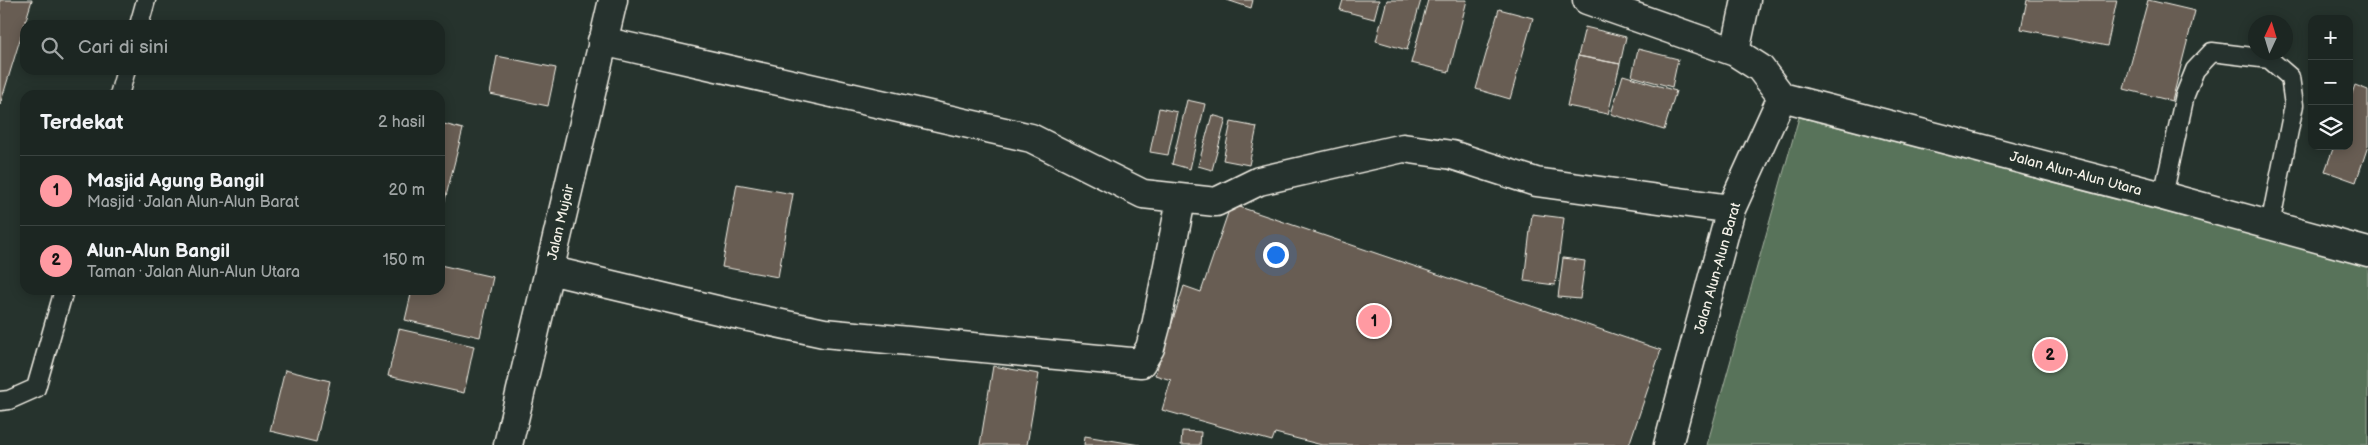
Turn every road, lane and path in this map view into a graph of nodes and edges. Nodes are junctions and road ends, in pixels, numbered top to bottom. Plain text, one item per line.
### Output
1 (146, 0) edge
2 (613, 0) edge
3 (1587, 0) edge
4 (1746, 0) edge
5 (140, 20) edge
6 (602, 41) junction
7 (1736, 52) junction
8 (125, 75) edge
9 (120, 90) edge
10 (1782, 97) junction
11 (2163, 196) junction
12 (1181, 200) junction
13 (1731, 209) junction
14 (2270, 225) junction
15 (2368, 252) edge
16 (549, 270) junction
17 (63, 295) edge
18 (0, 401) edge
19 (508, 445) edge
20 (1668, 445) edge

1 - 5 lane
2 - 6 street, Jalan Mujair
3 - 7 street
4 - 7 street
6 - 12 street
6 - 16 street, Jalan Mujair
7 - 10 street
8 - 9 lane
10 - 11 street, Jalan Alun-Alun Utara
10 - 13 street, Jalan Alun-Alun Barat
11 - 14 street, Jalan Alun-Alun Utara
11 - 14 lane
12 - 13 street
12 - 16 street
13 - 20 street, Jalan Alun-Alun Barat
14 - 15 street, Jalan Alun-Alun Utara
16 - 19 street, Jalan Mujair
17 - 18 lane

